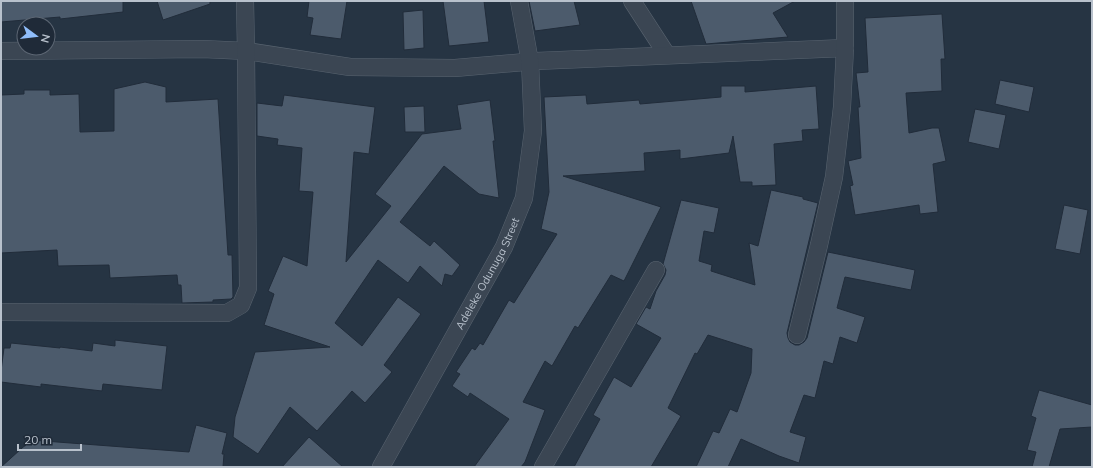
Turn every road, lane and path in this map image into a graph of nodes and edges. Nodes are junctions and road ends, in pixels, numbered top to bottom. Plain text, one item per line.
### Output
1 (244, 1) edge
2 (519, 1) edge
3 (632, 1) edge
4 (845, 1) edge
5 (845, 48) junction
6 (1, 51) edge
7 (246, 51) junction
8 (667, 56) junction
9 (530, 62) junction
10 (656, 270) dead end
11 (1, 312) edge
12 (797, 335) dead end
13 (381, 467) edge
14 (543, 467) edge

1 - 7 street
2 - 9 street, Adeleke Odunuga Street
3 - 8 street
4 - 5 street
5 - 8 street
5 - 12 street
6 - 7 street
7 - 9 street
7 - 11 street
8 - 9 street
9 - 13 street, Adeleke Odunuga Street
10 - 14 street

